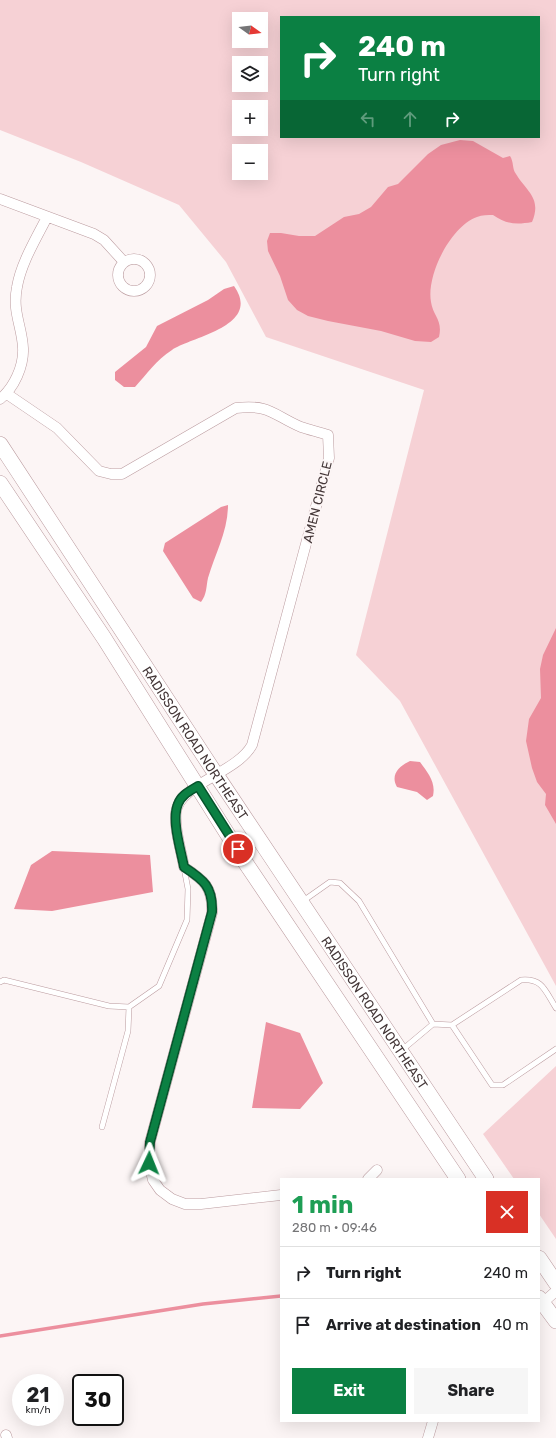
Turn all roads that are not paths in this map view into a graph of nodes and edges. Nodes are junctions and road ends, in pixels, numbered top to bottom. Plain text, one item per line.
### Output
1 (0, 200) edge
2 (47, 217) junction
3 (124, 262) dead end
4 (3, 397) edge
5 (0, 444) edge
6 (0, 483) edge
7 (217, 776) junction
8 (198, 786) junction
9 (184, 867) junction
10 (302, 902) junction
11 (0, 982) edge
12 (129, 1007) junction
13 (556, 1008) edge
14 (433, 1024) junction
15 (452, 1025) junction
16 (556, 1049) edge
17 (401, 1050) junction
18 (102, 1126) dead end
19 (377, 1170) dead end
20 (369, 1178) edge
21 (457, 1178) edge
22 (485, 1178) edge
23 (280, 1195) edge
24 (540, 1259) edge
25 (556, 1283) edge
26 (556, 1291) edge
27 (540, 1303) edge
28 (556, 1321) edge
29 (433, 1422) edge
30 (428, 1438) edge

1 - 2 street
2 - 3 street
2 - 4 street
4 - 7 street, AMEN CIRCLE
5 - 7 main road, RADISSON ROAD NORTHEAST
6 - 8 main road, RADISSON ROAD NORTHEAST
7 - 8 street
7 - 10 main road, RADISSON ROAD NORTHEAST
8 - 9 street
8 - 21 main road, RADISSON ROAD NORTHEAST
9 - 12 lane
9 - 23 street
10 - 14 lane
10 - 17 main road, RADISSON ROAD NORTHEAST
11 - 12 lane
12 - 18 lane
13 - 15 lane
14 - 15 lane
14 - 17 lane
15 - 16 lane
17 - 22 main road, RADISSON ROAD NORTHEAST
19 - 20 street
24 - 25 main road
26 - 27 street
27 - 28 main road
29 - 30 street

